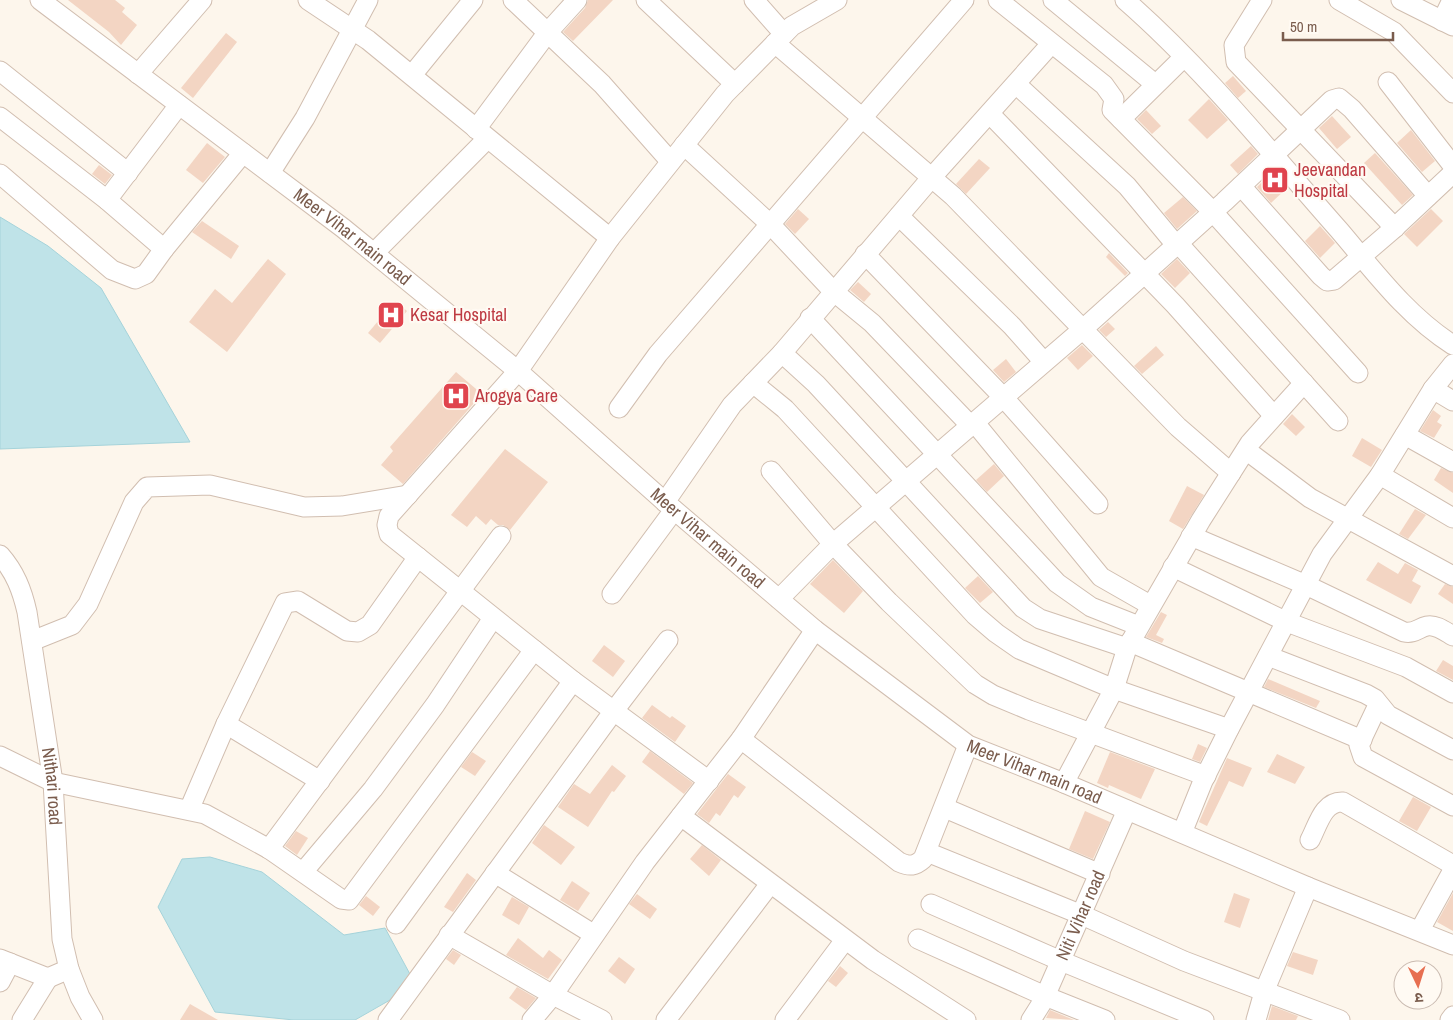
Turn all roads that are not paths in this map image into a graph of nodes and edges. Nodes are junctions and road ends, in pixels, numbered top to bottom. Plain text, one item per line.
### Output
1 (202, 0) edge
2 (308, 0) edge
3 (368, 0) edge
4 (473, 0) edge
5 (513, 0) edge
6 (577, 0) edge
7 (646, 0) edge
8 (754, 0) edge
9 (837, 0) edge
10 (964, 0) edge
11 (998, 0) edge
12 (1053, 0) edge
13 (1125, 0) edge
14 (1262, 0) edge
15 (1452, 0) edge
16 (1403, 1) edge
17 (48, 2) edge
18 (1346, 2) edge
19 (1447, 24) edge
20 (351, 30) junction
21 (548, 32) junction
22 (1394, 32) junction
23 (780, 39) junction
24 (1052, 44) junction
25 (1184, 57) junction
26 (0, 71) edge
27 (138, 74) junction
28 (412, 75) junction
29 (1388, 82) dead end
30 (735, 84) junction
31 (1016, 84) junction
32 (1156, 84) junction
33 (1451, 87) edge
34 (179, 105) junction
35 (990, 114) junction
36 (0, 117) edge
37 (863, 119) junction
38 (1121, 119) junction
39 (1302, 129) junction
40 (482, 134) junction
41 (684, 145) junction
42 (243, 153) junction
43 (1274, 155) junction
44 (670, 161) junction
45 (1453, 166) edge
46 (128, 173) junction
47 (270, 173) junction
48 (1453, 173) edge
49 (0, 174) edge
50 (932, 177) junction
51 (1241, 186) junction
52 (1428, 196) junction
53 (107, 200) junction
54 (1213, 212) junction
55 (899, 216) junction
56 (770, 224) junction
57 (1395, 228) junction
58 (610, 238) junction
59 (1177, 244) junction
60 (164, 250) junction
61 (374, 253) junction
62 (865, 254) junction
63 (1362, 256) junction
64 (1144, 273) junction
65 (833, 291) junction
66 (810, 318) junction
67 (1083, 329) junction
68 (1453, 345) edge
69 (782, 353) junction
70 (1044, 362) junction
71 (1453, 364) edge
72 (518, 371) junction
73 (1358, 373) dead end
74 (1304, 382) junction
75 (753, 383) junction
76 (1433, 389) junction
77 (1004, 398) junction
78 (1453, 401) edge
79 (619, 408) dead end
80 (1274, 416) junction
81 (1338, 421) dead end
82 (973, 425) junction
83 (1405, 435) junction
84 (1246, 450) junction
85 (937, 456) junction
86 (1453, 462) edge
87 (771, 471) dead end
88 (1231, 472) junction
89 (1380, 476) junction
90 (908, 481) junction
91 (408, 495) junction
92 (1098, 504) dead end
93 (669, 506) junction
94 (876, 507) junction
95 (1453, 518) edge
96 (1348, 519) junction
97 (500, 536) dead end
98 (1191, 536) junction
99 (833, 544) junction
100 (0, 555) edge
101 (418, 557) junction
102 (1173, 567) junction
103 (1453, 576) edge
104 (1306, 585) junction
105 (460, 592) junction
106 (612, 594) dead end
107 (779, 600) junction
108 (1150, 605) junction
109 (493, 618) junction
110 (1287, 622) junction
111 (815, 630) junction
112 (1453, 636) edge
113 (1132, 639) junction
114 (668, 640) dead end
115 (32, 641) junction
116 (534, 650) junction
117 (1268, 656) junction
118 (573, 681) junction
119 (1114, 689) junction
120 (1249, 692) junction
121 (1453, 692) edge
122 (1378, 705) junction
123 (613, 712) junction
124 (226, 724) junction
125 (1229, 730) junction
126 (1090, 732) junction
127 (741, 738) junction
128 (1362, 740) junction
129 (968, 745) junction
130 (1453, 750) edge
131 (0, 756) edge
132 (1206, 776) junction
133 (320, 781) junction
134 (708, 781) junction
135 (53, 782) junction
136 (1064, 783) junction
137 (1453, 806) edge
138 (944, 808) junction
139 (189, 810) junction
140 (1127, 810) junction
141 (681, 816) junction
142 (1182, 833) junction
143 (1310, 840) dead end
144 (269, 849) junction
145 (927, 852) junction
146 (1453, 865) edge
147 (1453, 870) edge
148 (302, 872) junction
149 (495, 873) junction
150 (1100, 874) junction
151 (770, 884) junction
152 (1308, 887) junction
153 (931, 904) dead end
154 (1082, 915) junction
155 (396, 924) dead end
156 (1420, 930) junction
157 (593, 934) junction
158 (449, 936) junction
159 (918, 939) dead end
160 (845, 940) junction
161 (1453, 945) edge
162 (5, 961) edge
163 (1060, 961) junction
164 (69, 969) junction
165 (48, 978) junction
166 (0, 982) edge
167 (1264, 992) junction
168 (553, 995) junction
169 (1045, 996) junction
170 (1453, 1016) edge
171 (793, 1018) edge
172 (22, 1020) edge
173 (94, 1020) edge
174 (388, 1020) edge
175 (532, 1020) edge
176 (602, 1020) edge
177 (666, 1020) edge
178 (966, 1020) edge
179 (1031, 1020) edge
180 (1105, 1020) edge
181 (1204, 1020) edge
182 (1256, 1020) edge
183 (1340, 1020) edge
184 (1450, 1020) edge

1 - 27 street
2 - 20 street
3 - 20 street
4 - 28 street
5 - 21 street
6 - 21 street
7 - 30 street
8 - 23 street
9 - 23 street
10 - 37 street
11 - 24 street
12 - 32 street
13 - 25 street
14 - 39 street
15 - 19 street
16 - 19 street
16 - 22 street
17 - 27 street, Meer Vihar main road
18 - 22 street
20 - 28 street
20 - 47 street
21 - 40 street
21 - 44 street
22 - 33 street
23 - 30 street
23 - 37 street
24 - 31 street
24 - 38 street
25 - 32 street
25 - 43 street
26 - 46 street
27 - 34 street, Meer Vihar main road
28 - 40 street
29 - 45 street
30 - 41 street
31 - 35 street
31 - 59 street
32 - 38 street
34 - 42 street, Meer Vihar main road
34 - 46 street
35 - 50 street
35 - 64 street
36 - 53 street
37 - 50 street
37 - 56 street
38 - 54 street
39 - 43 street
39 - 52 street
39 - 57 street
40 - 58 street
40 - 61 street
41 - 44 street
41 - 56 street
42 - 47 street, Meer Vihar main road
42 - 60 street
43 - 51 street
43 - 63 street
44 - 58 street
46 - 53 street
47 - 61 street, Meer Vihar main road
48 - 52 street
49 - 60 street
50 - 55 street
50 - 67 street
51 - 54 street
51 - 63 street
52 - 57 street
53 - 60 street
54 - 59 street
54 - 73 street
55 - 62 street
55 - 70 street
56 - 65 street
56 - 79 street
57 - 63 street
58 - 72 street
59 - 64 street
59 - 74 street
61 - 72 street, Meer Vihar main road
62 - 65 street
62 - 77 street
63 - 68 street
64 - 67 street
64 - 80 street
65 - 66 street
65 - 82 street
66 - 69 street
66 - 85 street
67 - 70 street
67 - 88 street
69 - 75 street
69 - 90 street
70 - 77 street
71 - 76 street
72 - 91 street
72 - 93 street, Meer Vihar main road
74 - 80 street
74 - 81 street
75 - 93 street
75 - 94 street
76 - 78 street
76 - 83 street
77 - 82 street
77 - 92 street
80 - 84 street
82 - 85 street
82 - 108 street
83 - 86 street
83 - 89 street
84 - 88 street
84 - 96 street
85 - 90 street
85 - 113 street
87 - 99 street
88 - 98 street
89 - 95 street
89 - 96 street
90 - 94 street
90 - 113 street
91 - 101 street
91 - 115 street
93 - 106 street
93 - 107 street, Meer Vihar main road
94 - 99 street
94 - 119 street
96 - 103 street
96 - 104 street
97 - 105 street
98 - 102 street
98 - 104 street
99 - 107 street
99 - 126 street
100 - 115 street, Nithari road
101 - 105 street
101 - 124 street
102 - 108 street
102 - 110 street
104 - 110 street
104 - 112 street
105 - 109 street
105 - 133 street
107 - 111 street, Meer Vihar main road
108 - 113 street
109 - 116 street
109 - 148 street
110 - 117 street
110 - 121 street
111 - 127 street
111 - 129 street, Meer Vihar main road
113 - 119 street
113 - 120 street
114 - 123 street
115 - 135 street, Nithari road
116 - 118 street
116 - 148 street
117 - 120 street
117 - 122 street
118 - 123 street
118 - 155 street
119 - 125 street
119 - 126 street
120 - 125 street
120 - 128 street
122 - 128 street
122 - 130 street
123 - 134 street
123 - 149 street
124 - 133 street
124 - 139 street
125 - 132 street
126 - 132 street
126 - 136 street
127 - 134 street
127 - 145 street
128 - 137 street
129 - 136 street, Meer Vihar main road
129 - 138 street
131 - 135 street
132 - 142 street
133 - 144 street
134 - 141 street
135 - 139 street
135 - 164 street, Nithari road
136 - 140 street, Meer Vihar main road
138 - 145 street
138 - 150 street
139 - 144 street
140 - 142 street, Meer Vihar main road
140 - 150 street, Niti Vihar road
141 - 151 street
141 - 157 street
142 - 152 street, Meer Vihar main road
143 - 146 street
144 - 148 street
145 - 154 street
147 - 156 street
149 - 157 street
149 - 158 street
150 - 154 street, Niti Vihar road
151 - 160 street
151 - 177 street
152 - 156 street, Meer Vihar main road
152 - 167 street
153 - 163 street
154 - 163 street, Niti Vihar road
154 - 167 street
156 - 161 street, Meer Vihar main road
157 - 168 street
158 - 168 street
158 - 174 street
159 - 169 street
160 - 171 street
160 - 178 street
162 - 165 street
162 - 166 street
163 - 169 street, Niti Vihar road
163 - 181 street
164 - 165 street
164 - 173 street, Nithari road
165 - 172 street
167 - 182 street
167 - 183 street
168 - 175 street
168 - 176 street
169 - 179 street, Niti Vihar road
169 - 180 street
170 - 184 street

